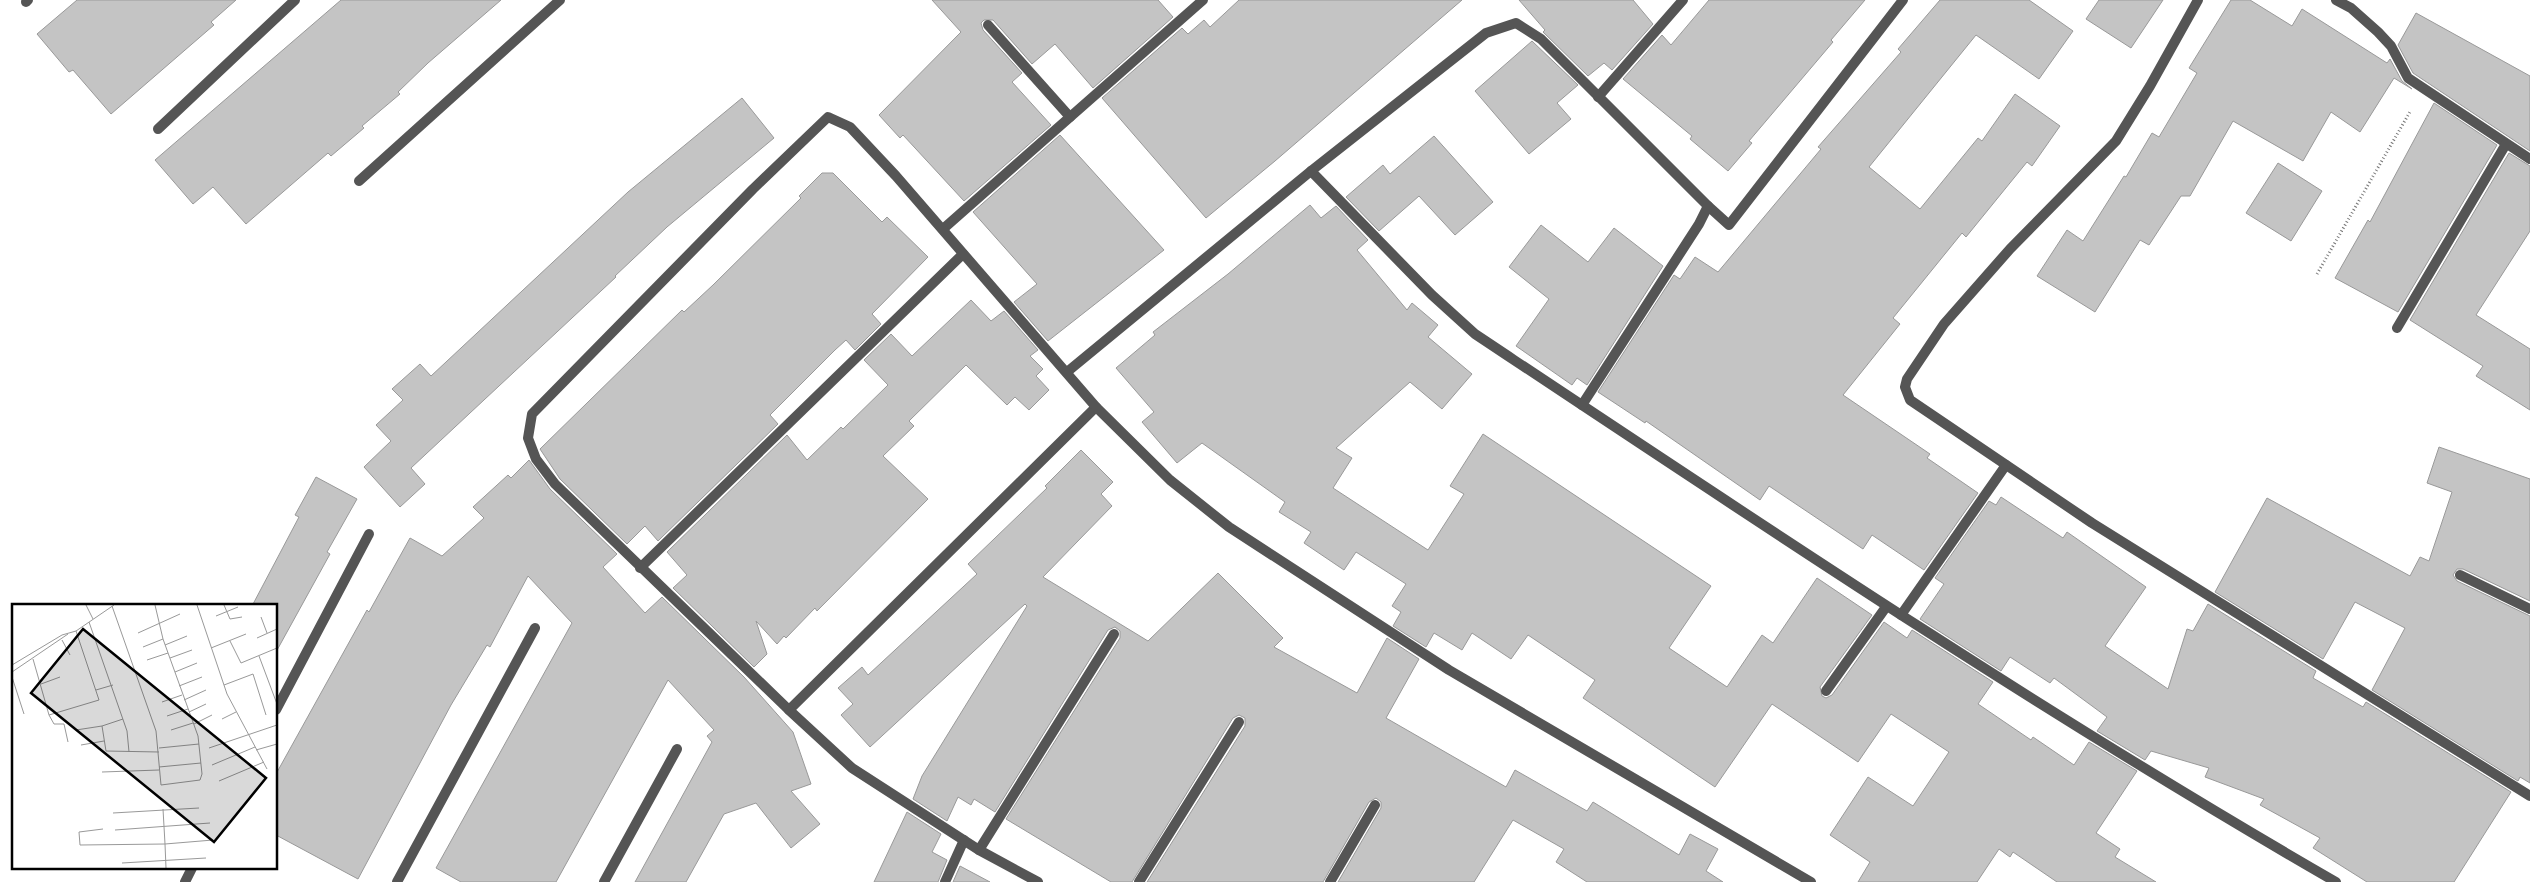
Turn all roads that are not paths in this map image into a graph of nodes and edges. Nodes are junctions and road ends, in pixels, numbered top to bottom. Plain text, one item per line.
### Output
1 (296, 0) edge
2 (560, 0) edge
3 (1203, 0) edge
4 (1683, 0) edge
5 (1903, 0) edge
6 (2198, 0) edge
7 (2336, 0) edge
8 (988, 25) dead end
9 (1598, 97) junction
10 (1070, 117) junction
11 (158, 129) dead end
12 (2506, 144) junction
13 (2530, 159) edge
14 (1311, 171) junction
15 (359, 181) dead end
16 (1708, 206) junction
17 (943, 229) junction
18 (962, 254) junction
19 (2397, 328) dead end
20 (1067, 372) junction
21 (1582, 405) junction
22 (1096, 407) junction
23 (2006, 465) junction
24 (369, 534) dead end
25 (640, 568) junction
26 (2460, 575) dead end
27 (1886, 607) junction
28 (2530, 609) edge
29 (1901, 615) junction
30 (535, 628) dead end
31 (1114, 634) dead end
32 (1826, 691) dead end
33 (278, 706) edge
34 (789, 710) junction
35 (1240, 722) dead end
36 (677, 749) dead end
37 (2530, 796) edge
38 (1376, 805) dead end
39 (964, 840) junction
40 (979, 850) junction
41 (191, 870) edge
42 (185, 882) edge
43 (397, 882) edge
44 (604, 882) edge
45 (945, 882) edge
46 (1038, 882) edge
47 (1139, 882) edge
48 (1330, 882) edge
49 (1811, 882) edge
50 (2336, 882) edge

1 - 11 street
2 - 15 street
3 - 10 street
4 - 9 street
5 - 16 street
6 - 23 street
7 - 12 street
8 - 10 street
9 - 14 street
9 - 16 street
10 - 17 street
12 - 13 street
12 - 19 street
14 - 20 street
14 - 21 street
16 - 21 street
17 - 18 street
17 - 25 street
18 - 20 street
18 - 25 street
20 - 22 street
21 - 27 street
22 - 34 street
22 - 49 street
23 - 29 street
23 - 37 street
24 - 33 street
25 - 34 street
26 - 28 street
27 - 29 street
27 - 32 street
29 - 50 street
30 - 43 street
31 - 40 street
34 - 39 street
35 - 47 street
36 - 44 street
38 - 48 street
39 - 40 street
39 - 45 street
40 - 46 street
41 - 42 street

